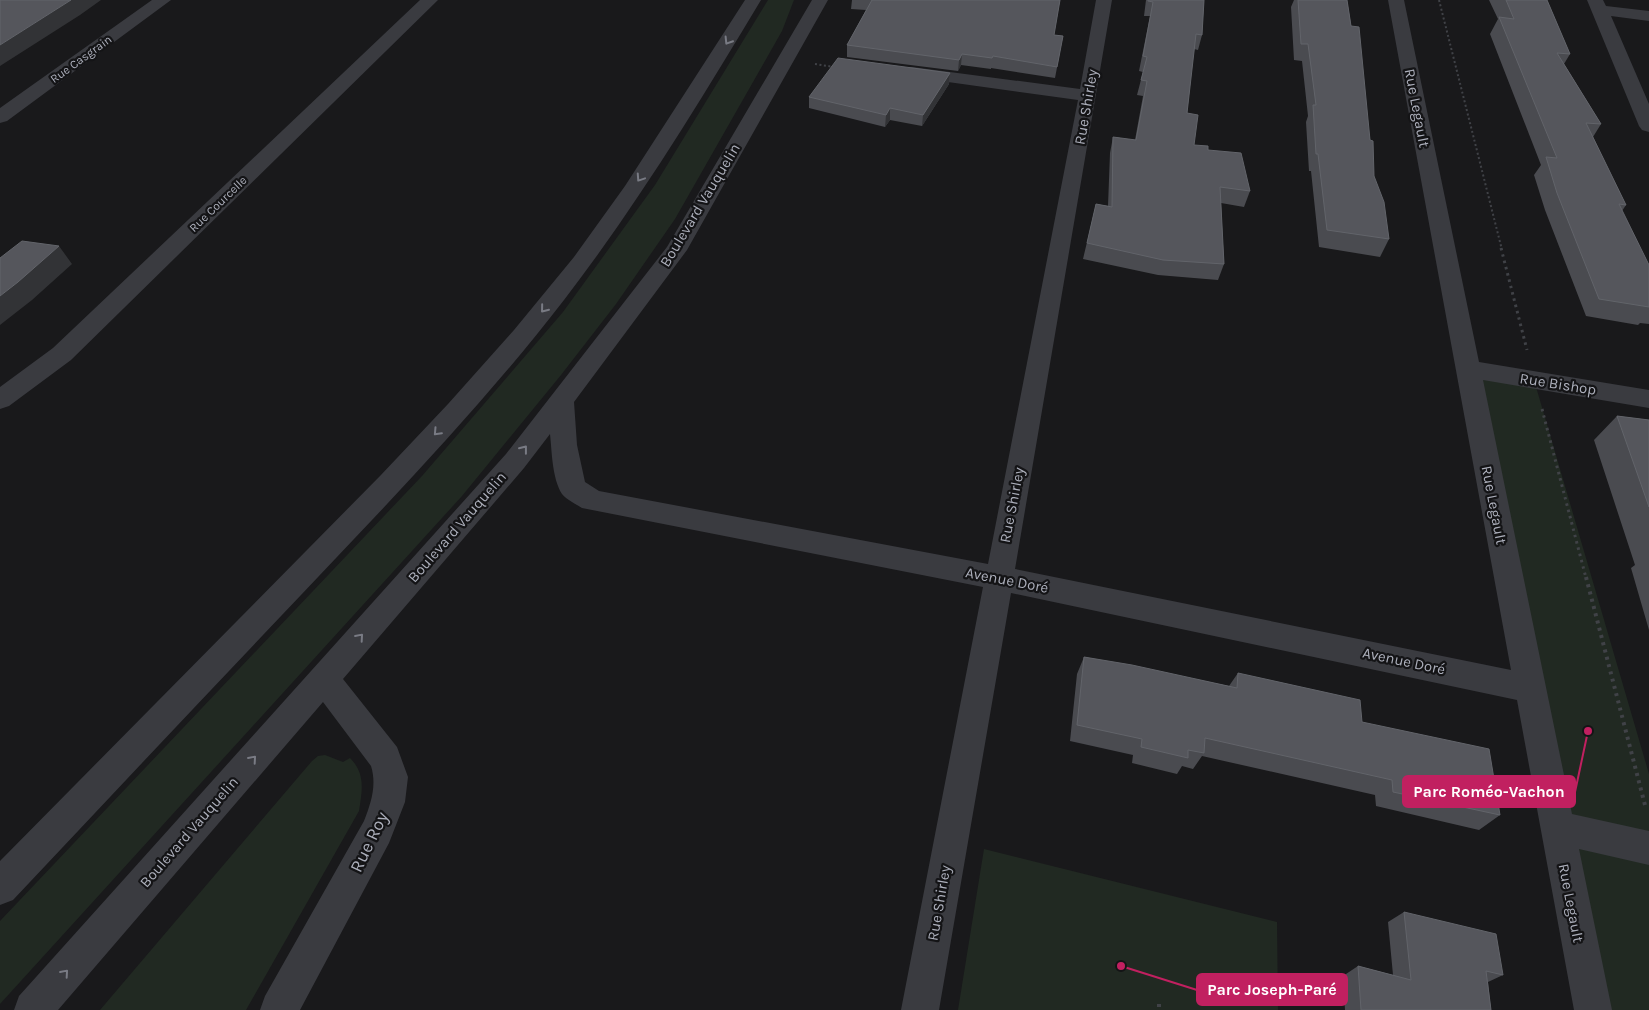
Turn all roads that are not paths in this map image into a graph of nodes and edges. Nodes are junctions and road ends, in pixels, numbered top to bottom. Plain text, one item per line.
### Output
1 (163, 0) edge
2 (430, 0) edge
3 (753, 0) edge
4 (820, 0) edge
5 (1104, 0) edge
6 (1396, 0) edge
7 (1597, 5) edge
8 (1649, 16) edge
9 (894, 70) edge
10 (1088, 96) junction
11 (0, 117) edge
12 (1649, 126) edge
13 (1468, 369) junction
14 (1649, 399) edge
15 (0, 400) edge
16 (561, 402) junction
17 (998, 578) junction
18 (324, 678) junction
19 (1529, 688) junction
20 (1556, 827) junction
21 (1649, 848) edge
22 (0, 887) edge
23 (33, 1010) edge
24 (280, 1010) edge
25 (920, 1010) edge
26 (1593, 1010) edge

1 - 11 street, Rue Casgrain
2 - 15 street, Rue Courcelle
3 -> 22 street
4 - 16 street, Boulevard Vauquelin
5 - 10 street, Rue Shirley
6 - 13 street, Rue Legault
7 - 8 street
7 - 12 street
9 - 10 street
10 - 17 street, Rue Shirley
13 - 14 street, Rue Bishop
13 - 19 street, Rue Legault
16 - 17 street, Avenue Doré
18 -> 16 street, Boulevard Vauquelin
17 - 19 street, Avenue Doré
17 - 25 street, Rue Shirley
23 -> 18 street, Boulevard Vauquelin
18 - 24 street, Rue Roy
19 - 20 street, Rue Legault
20 - 21 street
20 - 26 street, Rue Legault

